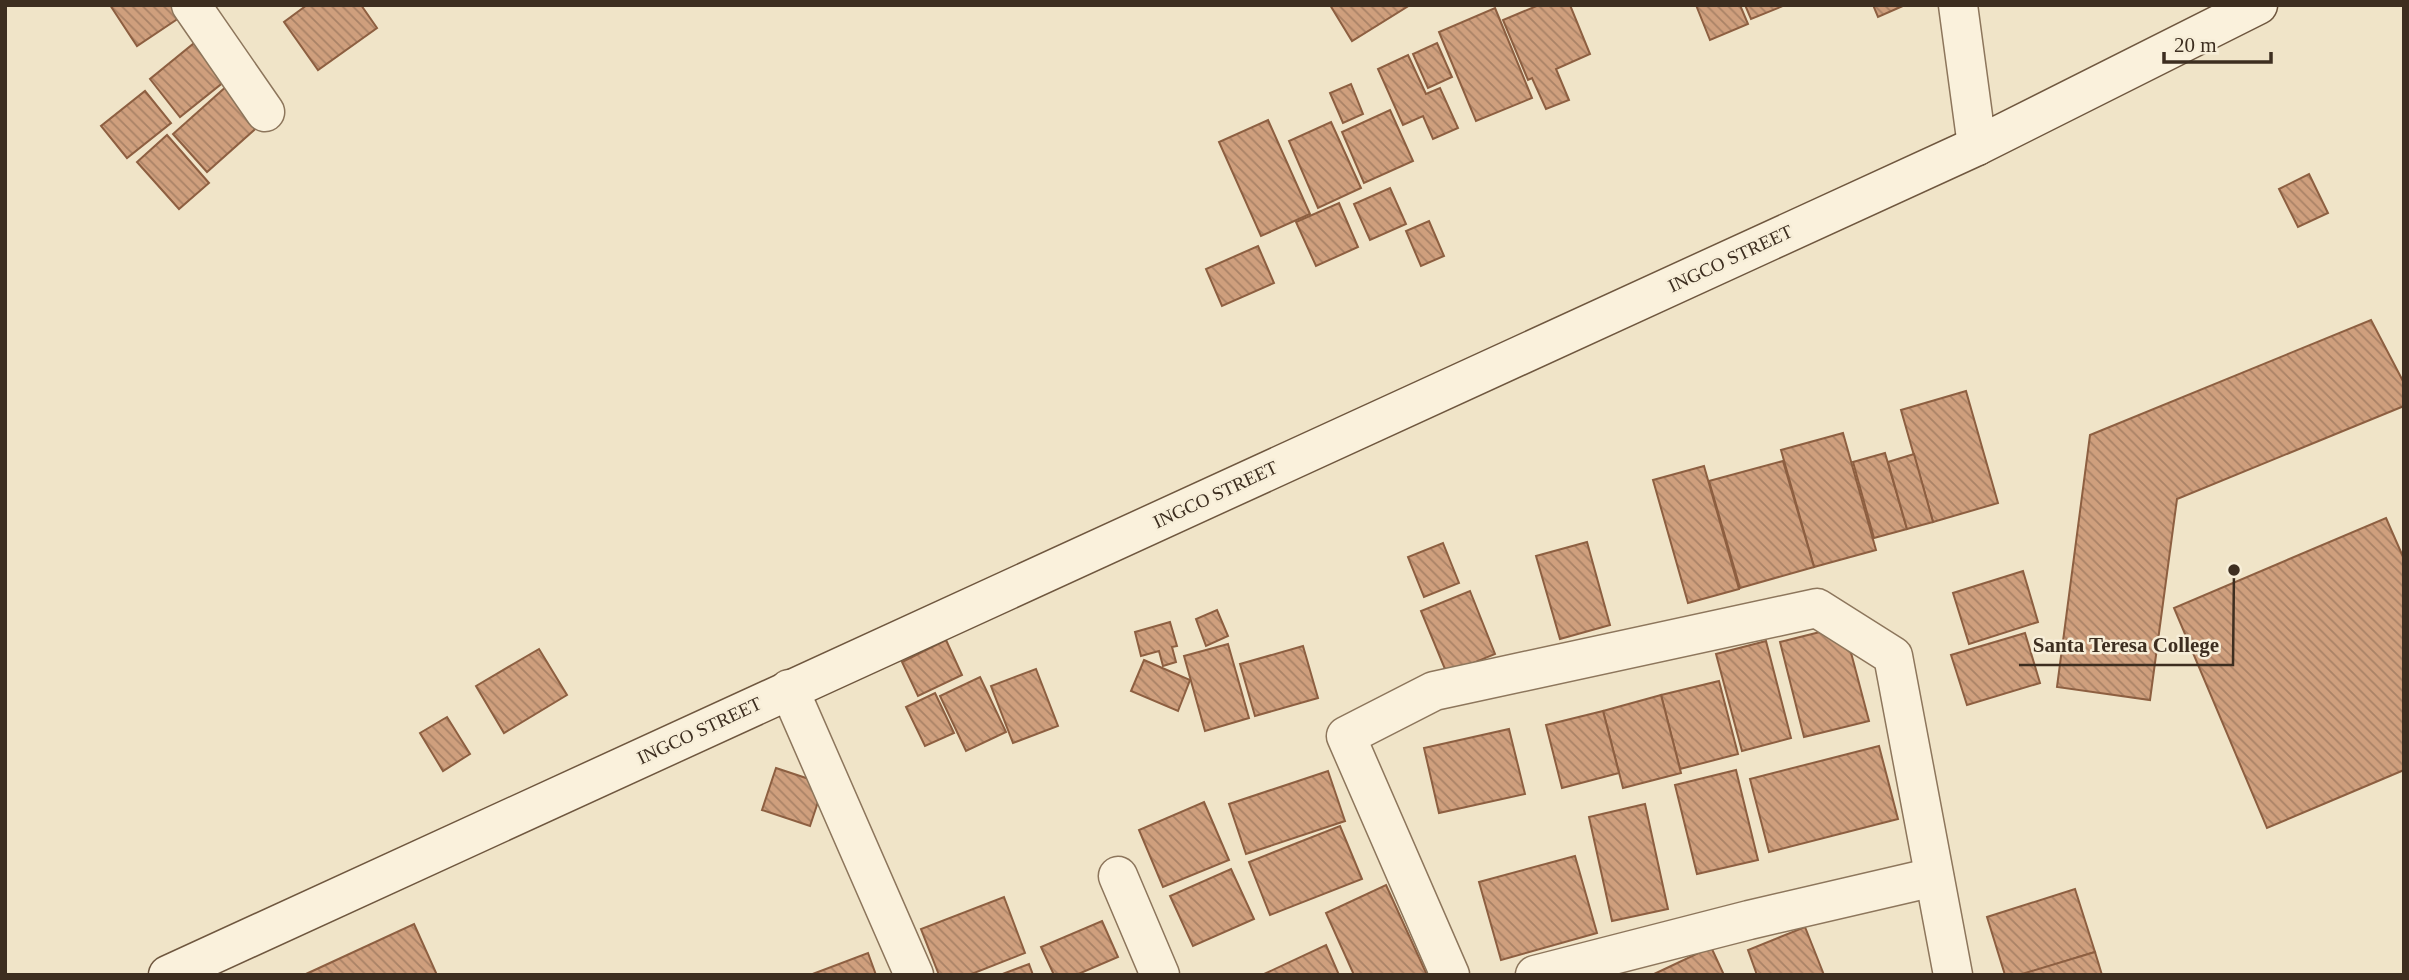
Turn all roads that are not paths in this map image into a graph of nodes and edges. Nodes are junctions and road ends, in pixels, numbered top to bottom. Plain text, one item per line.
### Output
1 (191, 5) edge
2 (1958, 5) edge
3 (2258, 5) edge
4 (265, 111) dead end
5 (1977, 146) junction
6 (789, 689) junction
7 (1118, 876) dead end
8 (1934, 877) junction
9 (168, 975) edge
10 (914, 975) edge
11 (1160, 975) edge
12 (1450, 975) edge
13 (1535, 975) edge
14 (1953, 975) edge

1 - 4 street
2 - 5 street
3 - 5 street, INGCO STREET
5 - 6 street, INGCO STREET
6 - 9 street, INGCO STREET
6 - 10 street
7 - 11 street
8 - 12 street
8 - 13 street
8 - 14 street

